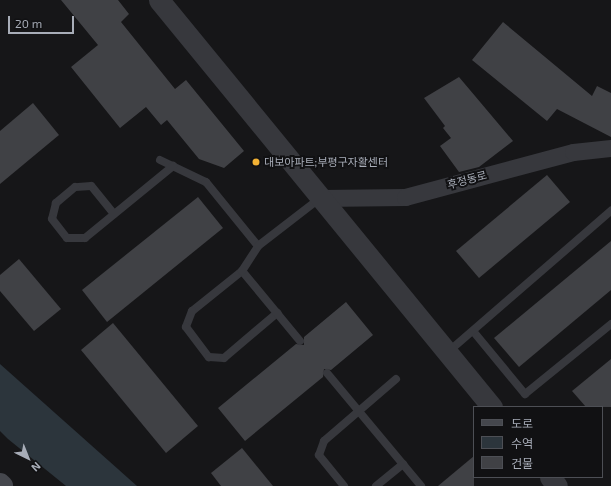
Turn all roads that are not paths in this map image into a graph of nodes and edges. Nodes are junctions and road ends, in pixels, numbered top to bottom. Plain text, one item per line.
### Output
1 (160, 0) edge
2 (611, 148) edge
3 (160, 160) dead end
4 (173, 166) junction
5 (321, 198) junction
6 (611, 211) edge
7 (114, 214) junction
8 (258, 246) junction
9 (242, 271) junction
10 (277, 314) junction
11 (611, 324) edge
12 (473, 330) junction
13 (300, 341) dead end
14 (448, 352) junction
15 (327, 373) dead end
16 (396, 379) dead end
17 (491, 406) edge
18 (359, 411) junction
19 (403, 464) junction
20 (551, 478) edge
21 (344, 486) edge
22 (376, 486) edge
23 (421, 486) edge
24 (557, 486) edge

1 - 5 street
2 - 5 street, 후정동로
3 - 4 lane
4 - 7 lane
4 - 8 lane
5 - 8 lane
5 - 14 street
6 - 12 lane
7 - 7 lane
8 - 9 lane
9 - 10 lane
9 - 10 lane
10 - 13 lane
11 - 12 lane
12 - 14 lane
14 - 17 street
15 - 18 lane
16 - 18 lane
18 - 19 lane
18 - 21 lane
19 - 22 lane
19 - 23 lane
20 - 24 street

